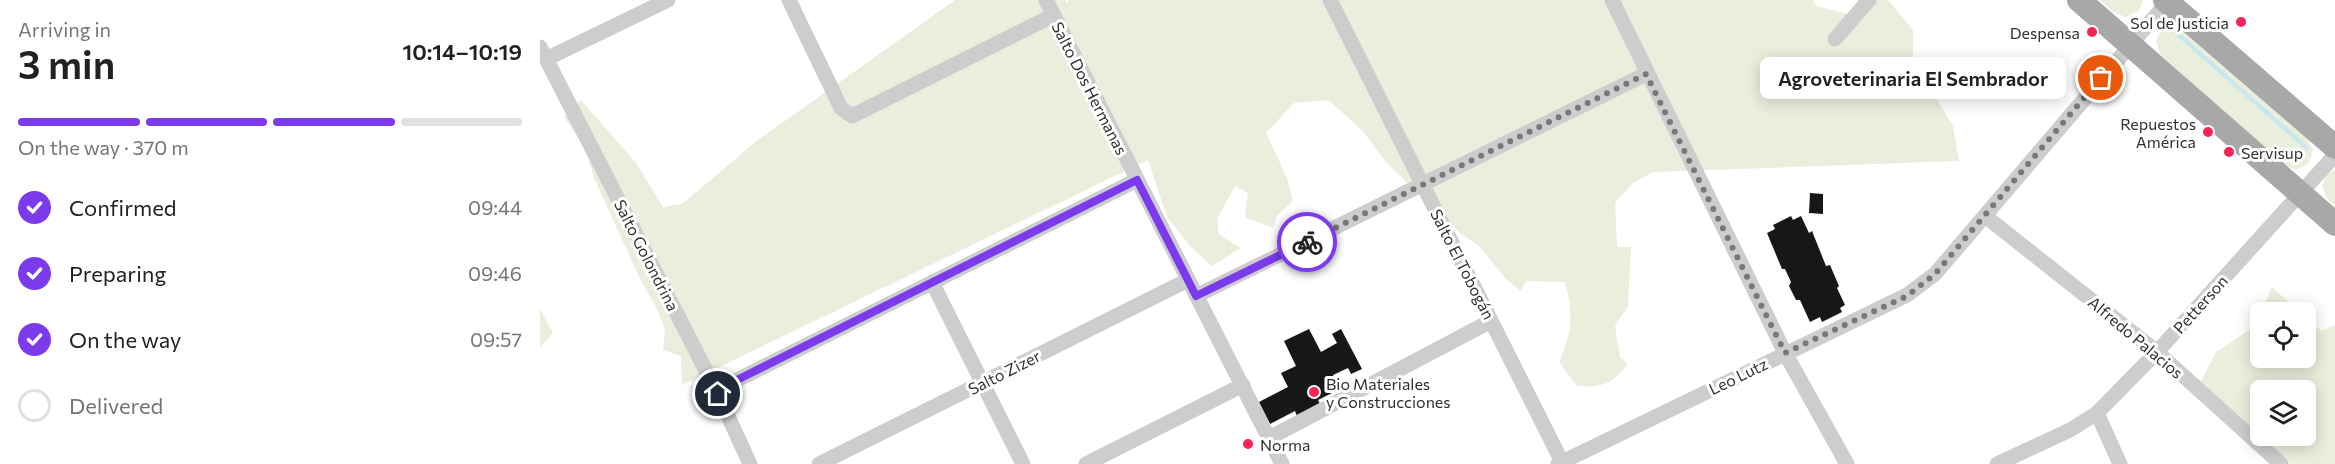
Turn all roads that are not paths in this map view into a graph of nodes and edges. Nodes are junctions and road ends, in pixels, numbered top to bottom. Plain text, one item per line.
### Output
1 (668, 0) edge
2 (789, 0) edge
3 (1046, 0) edge
4 (1330, 0) edge
5 (1612, 0) edge
6 (1869, 0) edge
7 (2079, 0) edge
8 (2167, 1) edge
9 (1054, 15) junction
10 (1835, 39) dead end
11 (2130, 43) junction
12 (543, 53) edge
13 (1646, 74) junction
14 (2335, 147) edge
15 (2335, 155) edge
16 (1137, 180) junction
17 (1422, 184) junction
18 (2300, 193) junction
19 (1985, 216) junction
20 (2335, 224) edge
21 (1188, 280) junction
22 (932, 282) junction
23 (1196, 296) junction
24 (1491, 321) junction
25 (2157, 352) junction
26 (1785, 353) junction
27 (982, 383) junction
28 (1243, 386) junction
29 (718, 394) junction
30 (2097, 413) junction
31 (1269, 438) junction
32 (1561, 463) edge
33 (750, 464) edge
34 (819, 464) edge
35 (1023, 464) edge
36 (1086, 464) edge
37 (1282, 464) edge
38 (1848, 464) edge
39 (1997, 464) edge
40 (2120, 464) edge
41 (2281, 464) edge

1 - 12 street
2 - 9 street
3 - 9 street, Salto Dos Hermanas
4 - 17 street, Salto El Tobogán
5 - 13 street
6 - 10 street
7 - 11 main road
8 - 11 street, Leo Lutz
8 - 14 main road
9 - 16 street, Salto Dos Hermanas
11 - 18 main road
11 - 19 street, Leo Lutz
12 - 29 street, Salto Golondrina
13 - 17 street
13 - 26 street
15 - 18 street, Petterson
16 - 21 street, Salto Dos Hermanas
16 - 22 street
17 - 23 street
17 - 24 street, Salto El Tobogán
18 - 20 main road
18 - 25 street, Petterson
19 - 25 street, Alfredo Palacios
19 - 26 street, Leo Lutz
21 - 23 street, Salto Dos Hermanas
21 - 27 street, Salto Zizer
22 - 27 street
22 - 29 street
23 - 28 street, Salto Dos Hermanas
24 - 31 street
24 - 32 street, Salto El Tobogán
25 - 30 street, Petterson
25 - 41 street, Alfredo Palacios
26 - 32 street, Leo Lutz
26 - 38 street
27 - 34 street, Salto Zizer
27 - 35 street
28 - 31 street, Salto Dos Hermanas
28 - 36 street
29 - 33 street, Salto Golondrina
30 - 39 street, Petterson
30 - 40 street
31 - 37 street, Salto Dos Hermanas

